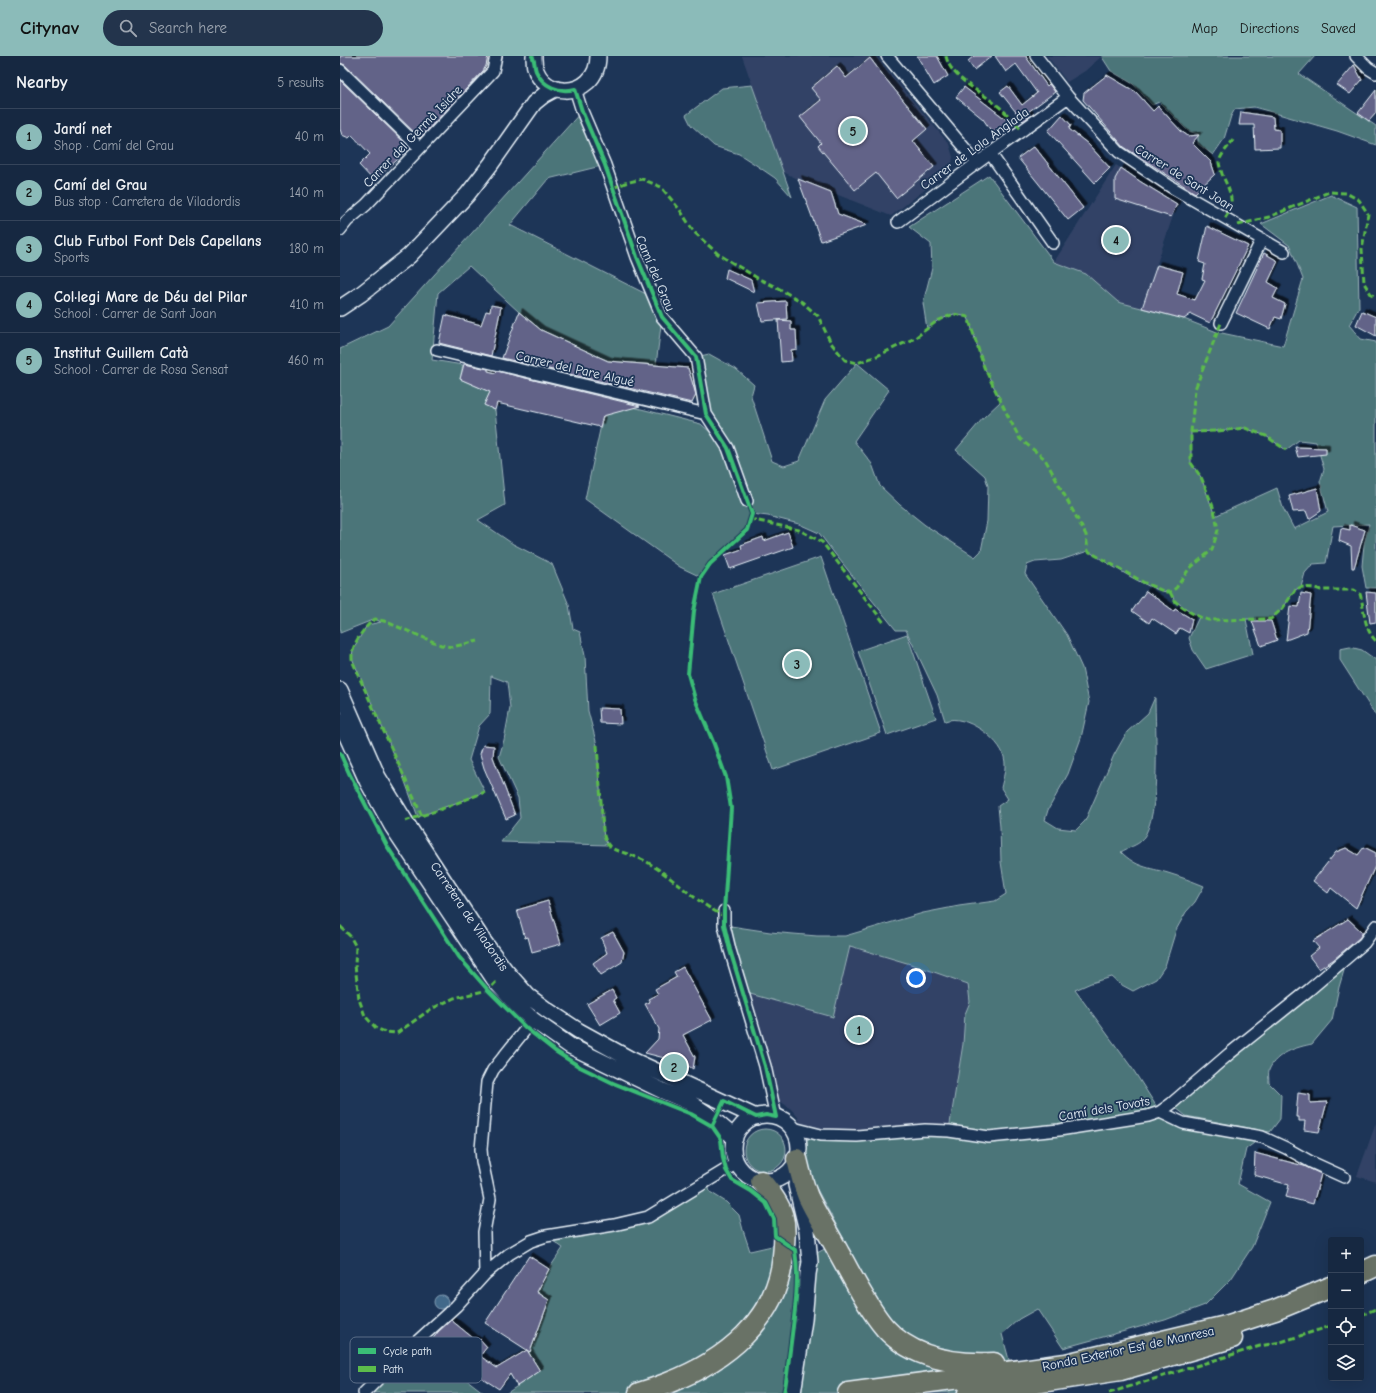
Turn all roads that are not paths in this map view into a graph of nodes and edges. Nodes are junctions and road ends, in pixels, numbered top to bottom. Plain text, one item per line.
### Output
1 (496, 56) edge
2 (598, 56) edge
3 (887, 56) edge
4 (1036, 56) edge
5 (1356, 56) edge
6 (533, 57) edge
7 (340, 70) edge
8 (1376, 73) edge
9 (539, 77) junction
10 (555, 89) junction
11 (575, 89) junction
12 (1068, 97) junction
13 (534, 103) junction
14 (420, 148) junction
15 (990, 153) junction
16 (976, 163) junction
17 (344, 220) edge
18 (898, 222) dead end
19 (340, 230) edge
20 (1262, 240) junction
21 (1053, 243) dead end
22 (1284, 252) dead end
23 (340, 308) edge
24 (1221, 323) dead end
25 (437, 350) dead end
26 (706, 414) junction
27 (748, 501) dead end
28 (340, 690) edge
29 (340, 721) edge
30 (724, 911) dead end
31 (1376, 926) edge
32 (533, 1020) junction
33 (1160, 1112) junction
34 (776, 1116) junction
35 (756, 1117) junction
36 (793, 1128) junction
37 (735, 1138) junction
38 (737, 1163) junction
39 (795, 1164) junction
40 (1344, 1177) dead end
41 (767, 1180) junction
42 (1376, 1266) edge
43 (1364, 1272) edge
44 (485, 1274) junction
45 (808, 1274) junction
46 (1376, 1281) edge
47 (1364, 1286) edge
48 (1328, 1288) edge
49 (1328, 1301) edge
50 (422, 1337) edge
51 (1066, 1364) junction
52 (1121, 1370) junction
53 (374, 1383) edge
54 (364, 1393) edge
55 (639, 1393) edge
56 (793, 1393) edge
57 (848, 1393) edge
58 (968, 1393) edge
59 (1054, 1393) edge

1 - 14 street, Carrer del Germà Isidre
2 - 11 street
3 - 16 street
4 - 12 street, Carrer de Sant Joan
5 - 8 street
6 - 9 street
7 - 14 street
9 - 10 street
9 - 13 street
10 - 11 street
10 - 13 street
11 - 26 street, Camí del Grau
12 - 15 street, Carrer de Lola Anglada
12 - 20 street, Carrer de Sant Joan
13 - 23 street
14 - 17 street, Carrer del Germà Isidre
15 - 16 street, Carrer de Lola Anglada
15 - 21 street
16 - 18 street, Carrer de Lola Anglada
17 - 19 street, Carrer del Germà Isidre
20 - 22 street, Carrer de Sant Joan
20 - 24 street
25 - 26 street, Carrer del Pare Algué
26 - 27 street, Camí del Grau
28 - 35 street, Carretera de Viladordis
29 - 32 street, Carretera de Viladordis
30 - 34 street
31 - 33 street, Camí dels Tovots
32 - 37 street, Carretera de Viladordis
32 - 44 street
33 - 36 street, Camí dels Tovots
33 - 40 street
34 - 35 street
34 - 36 street
35 - 37 street
36 - 39 street
37 - 38 street
38 - 41 street
38 - 44 street
39 - 41 street
39 - 45 street
39 - 51 highway
41 - 45 street
41 - 55 highway
42 - 43 highway
44 - 50 street
45 - 56 street
46 - 47 highway
48 - 51 highway, Ronda Exterior Est de Manresa
49 - 52 highway, Ronda Exterior Est de Manresa
51 - 57 highway, Ronda Exterior Est de Manresa
52 - 58 highway, Ronda Exterior Est de Manresa
52 - 59 highway
53 - 54 street

